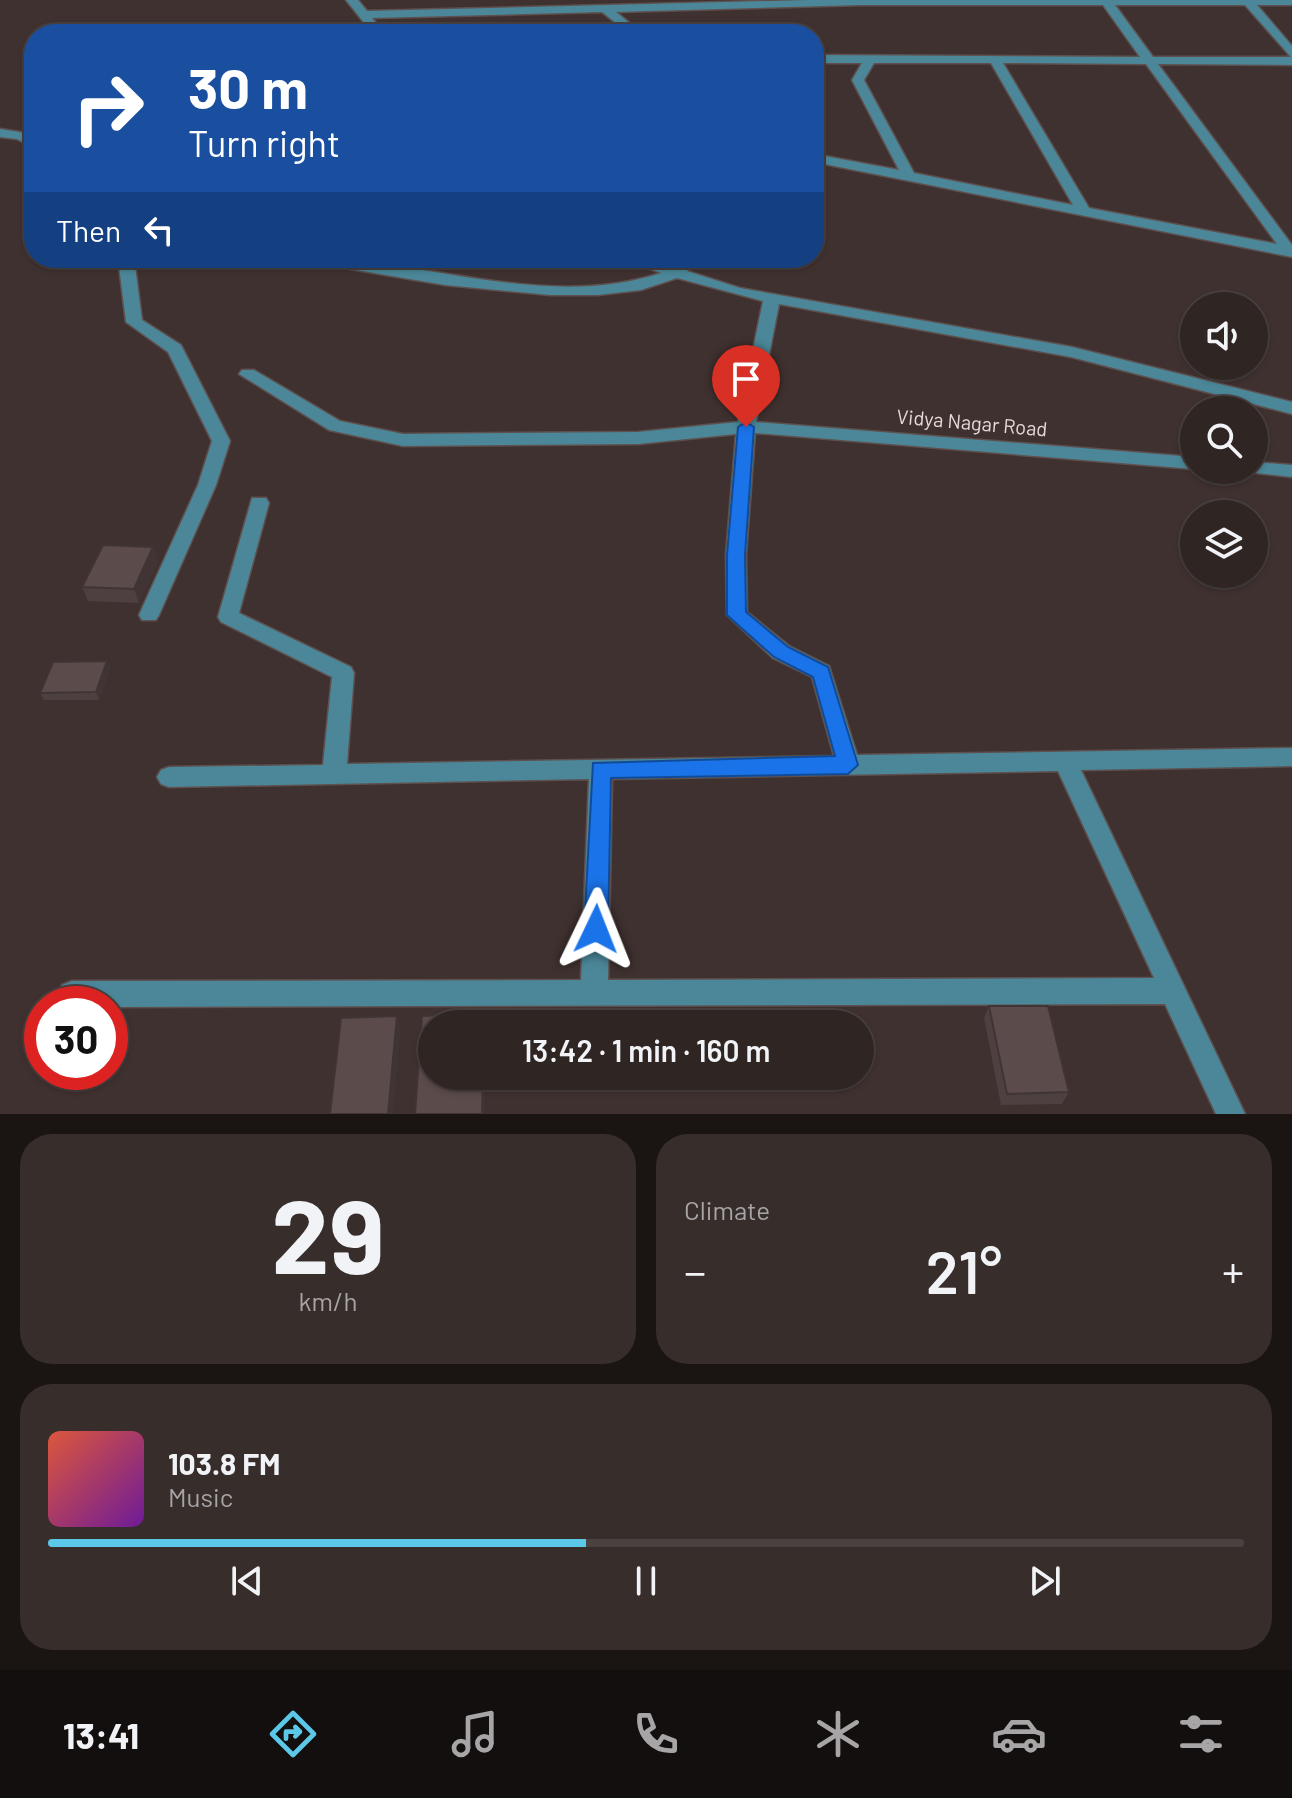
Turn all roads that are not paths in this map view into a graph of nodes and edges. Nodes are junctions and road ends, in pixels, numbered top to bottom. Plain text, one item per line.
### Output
1 (352, 0) edge
2 (1247, 1) edge
3 (1292, 2) edge
4 (1107, 3) junction
5 (604, 8) junction
6 (364, 15) junction
7 (371, 24) edge
8 (624, 24) edge
9 (1292, 54) edge
10 (824, 59) edge
11 (870, 59) junction
12 (995, 60) junction
13 (1150, 61) junction
14 (1292, 61) edge
15 (0, 133) edge
16 (24, 138) edge
17 (824, 160) edge
18 (909, 177) junction
19 (1084, 211) junction
20 (1291, 252) edge
21 (127, 268) edge
22 (375, 268) edge
23 (657, 268) edge
24 (680, 268) edge
25 (673, 274) junction
26 (772, 297) junction
27 (248, 374) dead end
28 (1292, 408) edge
29 (746, 427) junction
30 (1180, 462) edge
31 (1268, 469) edge
32 (1292, 471) edge
33 (259, 503) dead end
34 (149, 615) dead end
35 (1292, 757) edge
36 (1065, 761) junction
37 (848, 765) junction
38 (601, 770) junction
39 (334, 775) junction
40 (169, 777) dead end
41 (1173, 991) junction
42 (594, 992) junction
43 (128, 994) edge
44 (1231, 1114) edge

1 - 6 street
2 - 3 street
2 - 4 street
2 - 9 street
4 - 5 street
4 - 13 street
5 - 6 street
5 - 8 street
6 - 7 street
10 - 11 street
11 - 12 street
11 - 18 street
12 - 13 street
12 - 19 street
13 - 14 street
13 - 20 street
15 - 16 street
17 - 18 street
18 - 19 street
19 - 20 street
21 - 34 street
22 - 25 street
23 - 25 street
24 - 25 street
25 - 26 street
26 - 28 street
26 - 29 street
27 - 29 street, Vidya Nagar Road
29 - 30 street, Vidya Nagar Road
29 - 37 street
31 - 32 street
33 - 39 street
35 - 36 street
36 - 37 street
36 - 41 street
37 - 38 street
38 - 39 street
38 - 42 street
39 - 40 street
41 - 42 street
41 - 44 street
42 - 43 street

